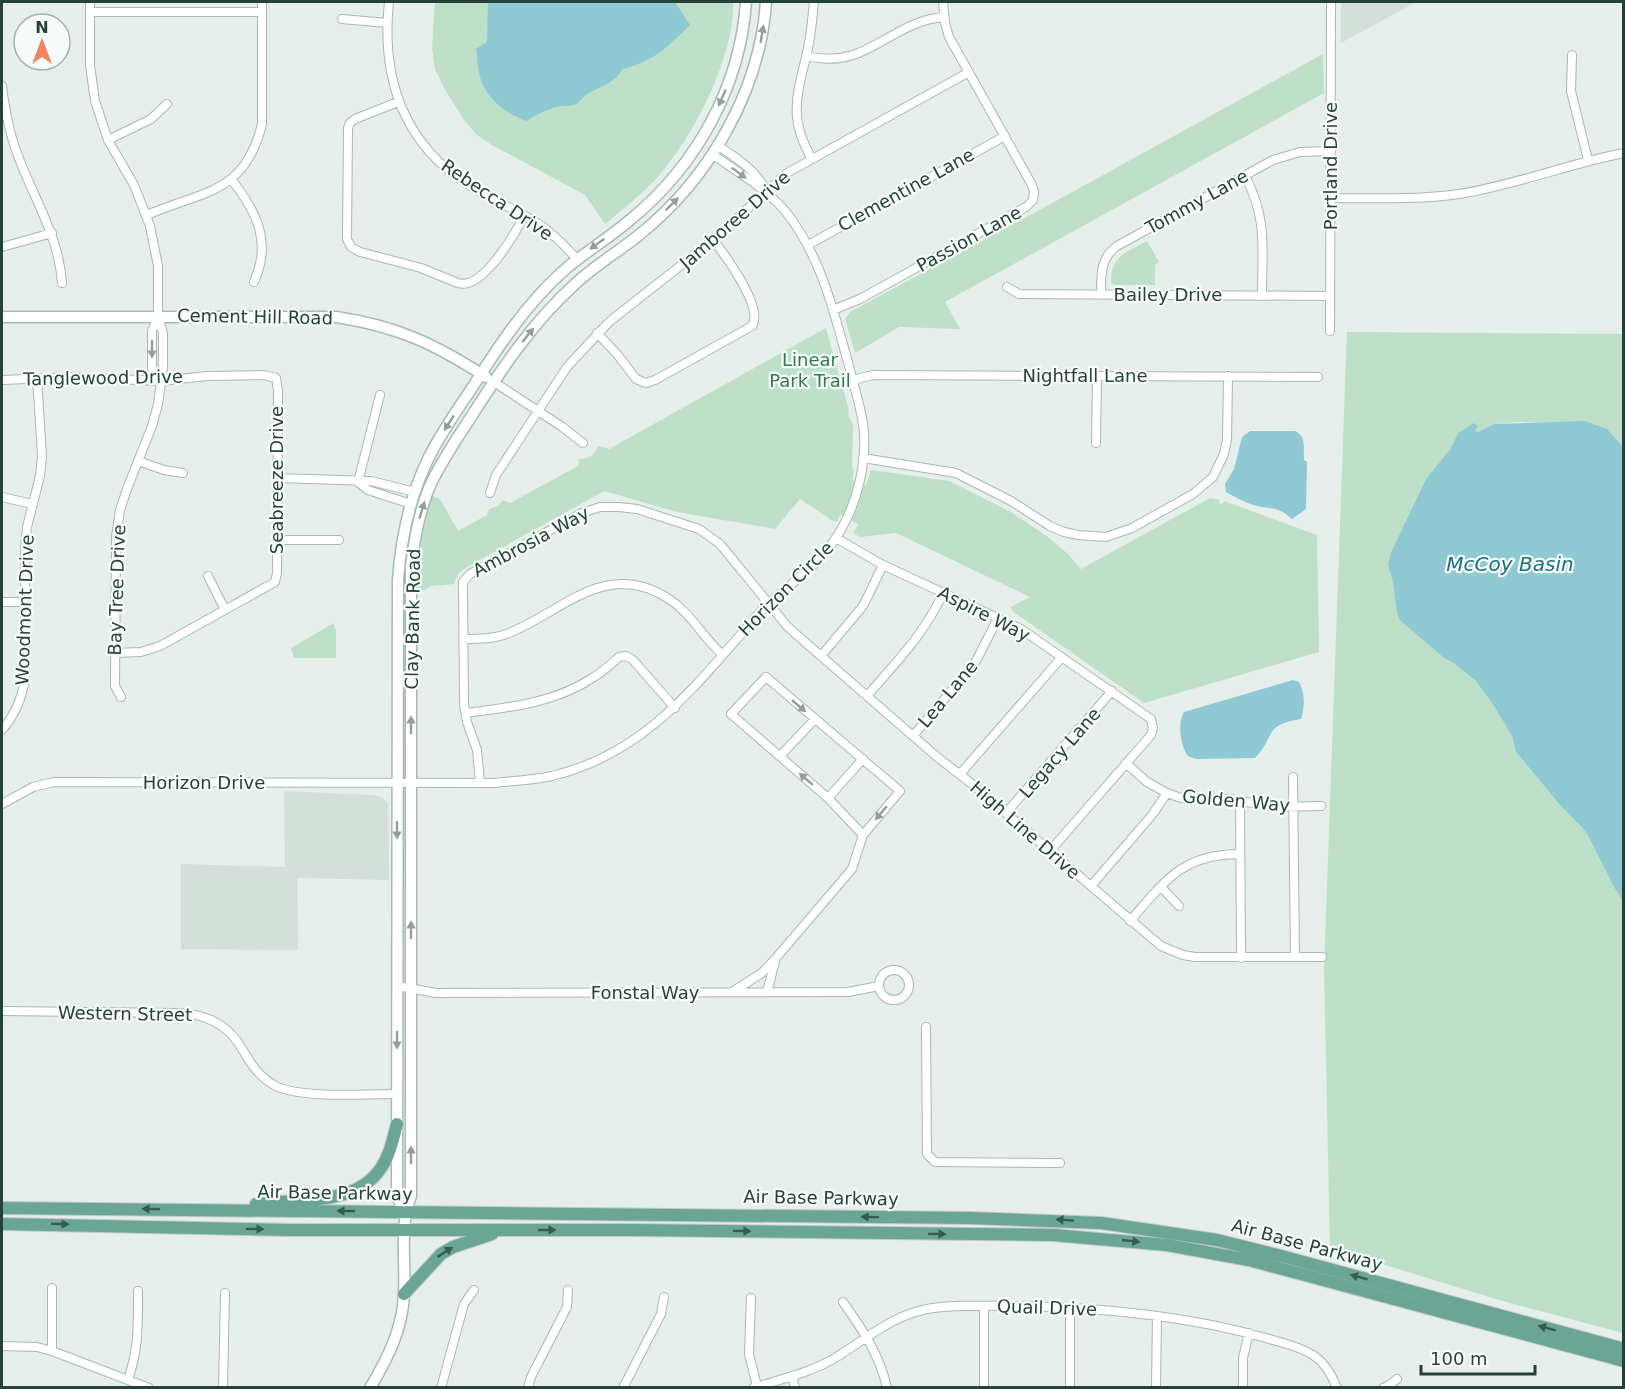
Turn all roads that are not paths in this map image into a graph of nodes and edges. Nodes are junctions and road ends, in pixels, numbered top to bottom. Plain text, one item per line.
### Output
1 (90, 2) edge
2 (262, 2) edge
3 (389, 2) edge
4 (746, 2) edge
5 (766, 2) edge
6 (814, 2) edge
7 (943, 2) edge
8 (1331, 2) edge
9 (90, 12) junction
10 (262, 12) junction
11 (944, 17) junction
12 (342, 19) dead end
13 (387, 23) junction
14 (1572, 55) dead end
15 (806, 56) junction
16 (969, 72) junction
17 (2, 86) edge
18 (398, 102) junction
19 (3, 104) edge
20 (167, 104) dead end
21 (1005, 136) junction
22 (108, 140) junction
23 (714, 149) junction
24 (1331, 151) junction
25 (1623, 153) edge
26 (812, 159) junction
27 (1588, 160) junction
28 (1245, 176) junction
29 (231, 179) junction
30 (766, 192) junction
31 (1331, 198) junction
32 (147, 215) junction
33 (524, 216) junction
34 (52, 233) junction
35 (713, 240) junction
36 (808, 244) junction
37 (2, 247) edge
38 (577, 259) junction
39 (62, 282) dead end
40 (254, 282) dead end
41 (1007, 287) dead end
42 (1101, 295) junction
43 (1262, 296) junction
44 (1330, 296) junction
45 (833, 310) junction
46 (158, 316) junction
47 (2, 317) edge
48 (1330, 332) dead end
49 (597, 333) junction
50 (481, 374) junction
51 (1097, 375) junction
52 (1228, 376) junction
53 (1318, 377) dead end
54 (37, 378) junction
55 (276, 378) joint
56 (2, 380) edge
57 (853, 380) junction
58 (160, 381) junction
59 (494, 382) junction
60 (380, 394) dead end
61 (537, 411) junction
62 (583, 443) dead end
63 (1096, 443) dead end
64 (863, 458) junction
65 (138, 461) junction
66 (183, 473) dead end
67 (277, 478) junction
68 (358, 482) junction
69 (415, 492) junction
70 (490, 493) dead end
71 (2, 497) edge
72 (32, 504) junction
73 (411, 504) junction
74 (836, 538) junction
75 (277, 540) junction
76 (339, 540) dead end
77 (883, 565) junction
78 (208, 576) dead end
79 (943, 593) junction
80 (2, 602) edge
81 (25, 602) junction
82 (769, 603) junction
83 (225, 610) junction
84 (998, 618) junction
85 (464, 639) junction
86 (114, 653) junction
87 (723, 655) junction
88 (821, 656) junction
89 (1062, 657) junction
90 (1112, 691) junction
91 (867, 696) junction
92 (121, 697) dead end
93 (675, 708) junction
94 (466, 713) junction
95 (815, 719) junction
96 (2, 730) edge
97 (913, 736) junction
98 (780, 756) junction
99 (862, 759) junction
100 (1126, 763) junction
101 (960, 774) junction
102 (1293, 777) dead end
103 (398, 783) junction
104 (411, 783) junction
105 (480, 783) junction
106 (1167, 793) junction
107 (828, 798) junction
108 (1240, 800) junction
109 (2, 804) edge
110 (1293, 806) junction
111 (1321, 806) dead end
112 (1006, 813) junction
113 (863, 835) junction
114 (1050, 851) junction
115 (1240, 854) junction
116 (1090, 886) junction
117 (1161, 887) junction
118 (1179, 906) dead end
119 (1130, 921) junction
120 (1295, 957) junction
121 (1322, 957) dead end
122 (776, 958) junction
123 (1241, 958) junction
124 (397, 986) junction
125 (879, 986) dead end
126 (411, 989) junction
127 (731, 992) junction
128 (767, 992) junction
129 (2, 1011) edge
130 (926, 1027) dead end
131 (397, 1094) junction
132 (397, 1124) junction
133 (1060, 1163) dead end
134 (2, 1208) edge
135 (223, 1210) junction
136 (405, 1212) junction
137 (2, 1224) edge
138 (404, 1231) junction
139 (505, 1231) junction
140 (52, 1288) dead end
141 (474, 1290) dead end
142 (568, 1290) dead end
143 (138, 1291) dead end
144 (225, 1293) dead end
145 (404, 1294) junction
146 (664, 1297) dead end
147 (751, 1298) dead end
148 (843, 1302) dead end
149 (984, 1306) junction
150 (1071, 1308) junction
151 (1157, 1316) junction
152 (1249, 1333) junction
153 (867, 1336) junction
154 (2, 1346) edge
155 (1623, 1349) edge
156 (52, 1351) junction
157 (1623, 1361) edge
158 (792, 1376) junction
159 (1397, 1378) dead end
160 (128, 1380) junction
161 (755, 1387) edge
162 (149, 1388) edge
163 (223, 1388) edge
164 (370, 1388) edge
165 (441, 1388) edge
166 (528, 1388) edge
167 (623, 1388) edge
168 (795, 1388) edge
169 (887, 1388) edge
170 (984, 1388) edge
171 (1070, 1388) edge
172 (1156, 1388) edge
173 (1243, 1388) edge
174 (1337, 1388) edge
175 (1383, 1388) edge

1 - 9 street, Bay Tree Drive
2 - 10 street
3 - 13 street, Rebecca Drive
4 -> 38 street, Clay Bank Road
23 -> 5 street, Clay Bank Road
6 - 15 street
7 - 11 street, Passion Lane
8 - 24 street, Portland Drive
9 - 10 street
9 - 22 street, Bay Tree Drive
10 - 29 street
11 - 15 street
11 - 16 street, Passion Lane
12 - 13 street
13 - 18 street, Rebecca Drive
14 - 27 street
15 - 26 street
16 - 21 street, Passion Lane
16 - 26 street, Jamboree Drive
17 - 19 street
18 - 33 street, Rebecca Drive
18 - 33 street
19 - 34 street
20 - 22 street
21 - 36 street, Clementine Lane
21 - 45 street, Passion Lane
22 - 32 street, Bay Tree Drive
23 - 30 street, Horizon Circle
59 -> 23 street, Clay Bank Road
24 - 28 street, Tommy Lane
24 - 31 street, Portland Drive
25 - 27 street
26 - 30 street, Jamboree Drive
27 - 31 street
28 - 42 street, Tommy Lane
28 - 43 street
29 - 32 street
29 - 40 street
30 - 35 street, Jamboree Drive
30 - 36 street, Horizon Circle
31 - 44 street, Portland Drive
32 - 46 street, Bay Tree Drive
33 - 38 street, Rebecca Drive
34 - 37 street
34 - 39 street
35 - 49 street, Jamboree Drive
35 - 49 street
36 - 45 street, Horizon Circle
38 - 50 street, Clay Bank Road
41 - 42 street, Bailey Drive
42 - 43 street, Bailey Drive
43 - 44 street, Bailey Drive
44 - 48 street, Portland Drive
45 - 57 street, Horizon Circle
46 - 47 street, Cement Hill Road
46 - 50 street, Cement Hill Road
46 - 58 street, Bay Tree Drive
49 - 61 street, Jamboree Drive
50 - 59 street, Cement Hill Road
50 -> 69 street, Clay Bank Road
51 - 52 street, Nightfall Lane
51 - 57 street, Nightfall Lane
51 - 63 street
52 - 53 street, Nightfall Lane
52 - 64 street
54 - 56 street, Tanglewood Drive
54 - 58 street, Tanglewood Drive
54 - 72 street, Woodmont Drive
55 - 58 street, Tanglewood Drive
55 - 67 street, Seabreeze Drive
57 - 64 street, Horizon Circle
58 - 65 street, Bay Tree Drive
59 - 61 street
104 -> 59 street, Clay Bank Road
60 - 68 street
61 - 62 street
61 - 70 street, Jamboree Drive
64 - 74 street, Horizon Circle
65 - 66 street
65 - 86 street, Bay Tree Drive
67 - 68 street
67 - 75 street, Seabreeze Drive
68 - 69 street
68 - 73 street
69 - 73 street, Clay Bank Road
71 - 72 street
72 - 81 street, Woodmont Drive
73 - 103 street, Clay Bank Road
74 - 77 street, Aspire Way
74 - 82 street, Horizon Circle
75 - 76 street
75 - 83 street, Seabreeze Drive
77 - 79 street, Aspire Way
77 - 88 street
78 - 83 street
79 - 84 street, Aspire Way
79 - 91 street
80 - 81 street
81 - 96 street, Woodmont Drive
82 - 85 street, Ambrosia Way
82 - 87 street, Horizon Circle
82 - 88 street, High Line Drive
83 - 86 street
84 - 89 street, Aspire Way
84 - 97 street, Lea Lane
85 - 87 street
85 - 94 street, Ambrosia Way
86 - 92 street, Bay Tree Drive
87 - 93 street, Horizon Circle
88 - 91 street, High Line Drive
89 - 90 street, Aspire Way
89 - 101 street
90 - 100 street, Aspire Way
90 - 112 street, Legacy Lane
91 - 97 street, High Line Drive
93 - 94 street
93 - 105 street, Horizon Circle
94 - 105 street, Ambrosia Way
95 - 98 street
98 -> 95 street
95 - 99 street
97 - 101 street, High Line Drive
107 -> 98 street
99 - 107 street
99 -> 113 street
100 - 106 street, Golden Way
100 - 114 street
101 - 112 street, High Line Drive
102 - 110 street
103 - 104 street, Horizon Drive
103 - 109 street, Horizon Drive
103 -> 124 street, Clay Bank Road
104 - 105 street, Horizon Circle
126 -> 104 street, Clay Bank Road
106 - 108 street, Golden Way
106 - 116 street
107 - 113 street
108 - 110 street, Golden Way
108 - 115 street
110 - 111 street, Golden Way
110 - 120 street
112 - 114 street, High Line Drive
113 - 122 street
114 - 116 street, High Line Drive
115 - 117 street
115 - 123 street
116 - 119 street, High Line Drive
117 - 118 street
117 - 119 street
119 - 123 street, High Line Drive
120 - 121 street, High Line Drive
120 - 123 street, High Line Drive
122 - 127 street
122 - 128 street
124 - 126 street, Fonstal Way
124 -> 131 street, Clay Bank Road
125 - 128 street, Fonstal Way
126 - 127 street, Fonstal Way
136 -> 126 street, Clay Bank Road
127 - 128 street, Fonstal Way
129 - 131 street, Western Street
130 - 133 street
131 - 132 street, Clay Bank Road
132 - 135 main road
132 - 136 street, Clay Bank Road
135 -> 134 main road, Air Base Parkway
136 -> 135 main road, Air Base Parkway
136 - 138 street, Clay Bank Road
155 -> 136 main road, Air Base Parkway
137 -> 138 main road, Air Base Parkway
138 - 139 main road, Air Base Parkway
138 - 145 street, Clay Bank Road
145 -> 139 main road
139 -> 157 main road, Air Base Parkway
140 - 156 street
141 - 165 street
142 - 166 street
143 - 160 street
144 - 163 street
145 - 164 street, Clay Bank Road
146 - 167 street
147 - 161 street
148 - 153 street
149 - 150 street, Quail Drive
149 - 153 street, Quail Drive
149 - 170 street
150 - 151 street, Quail Drive
150 - 171 street
151 - 152 street, Quail Drive
151 - 172 street
152 - 173 street
152 - 174 street, Quail Drive
153 - 158 street, Quail Drive
153 - 169 street
154 - 156 street
156 - 160 street
158 - 161 street, Quail Drive
158 - 168 street
159 - 175 street
160 - 162 street

